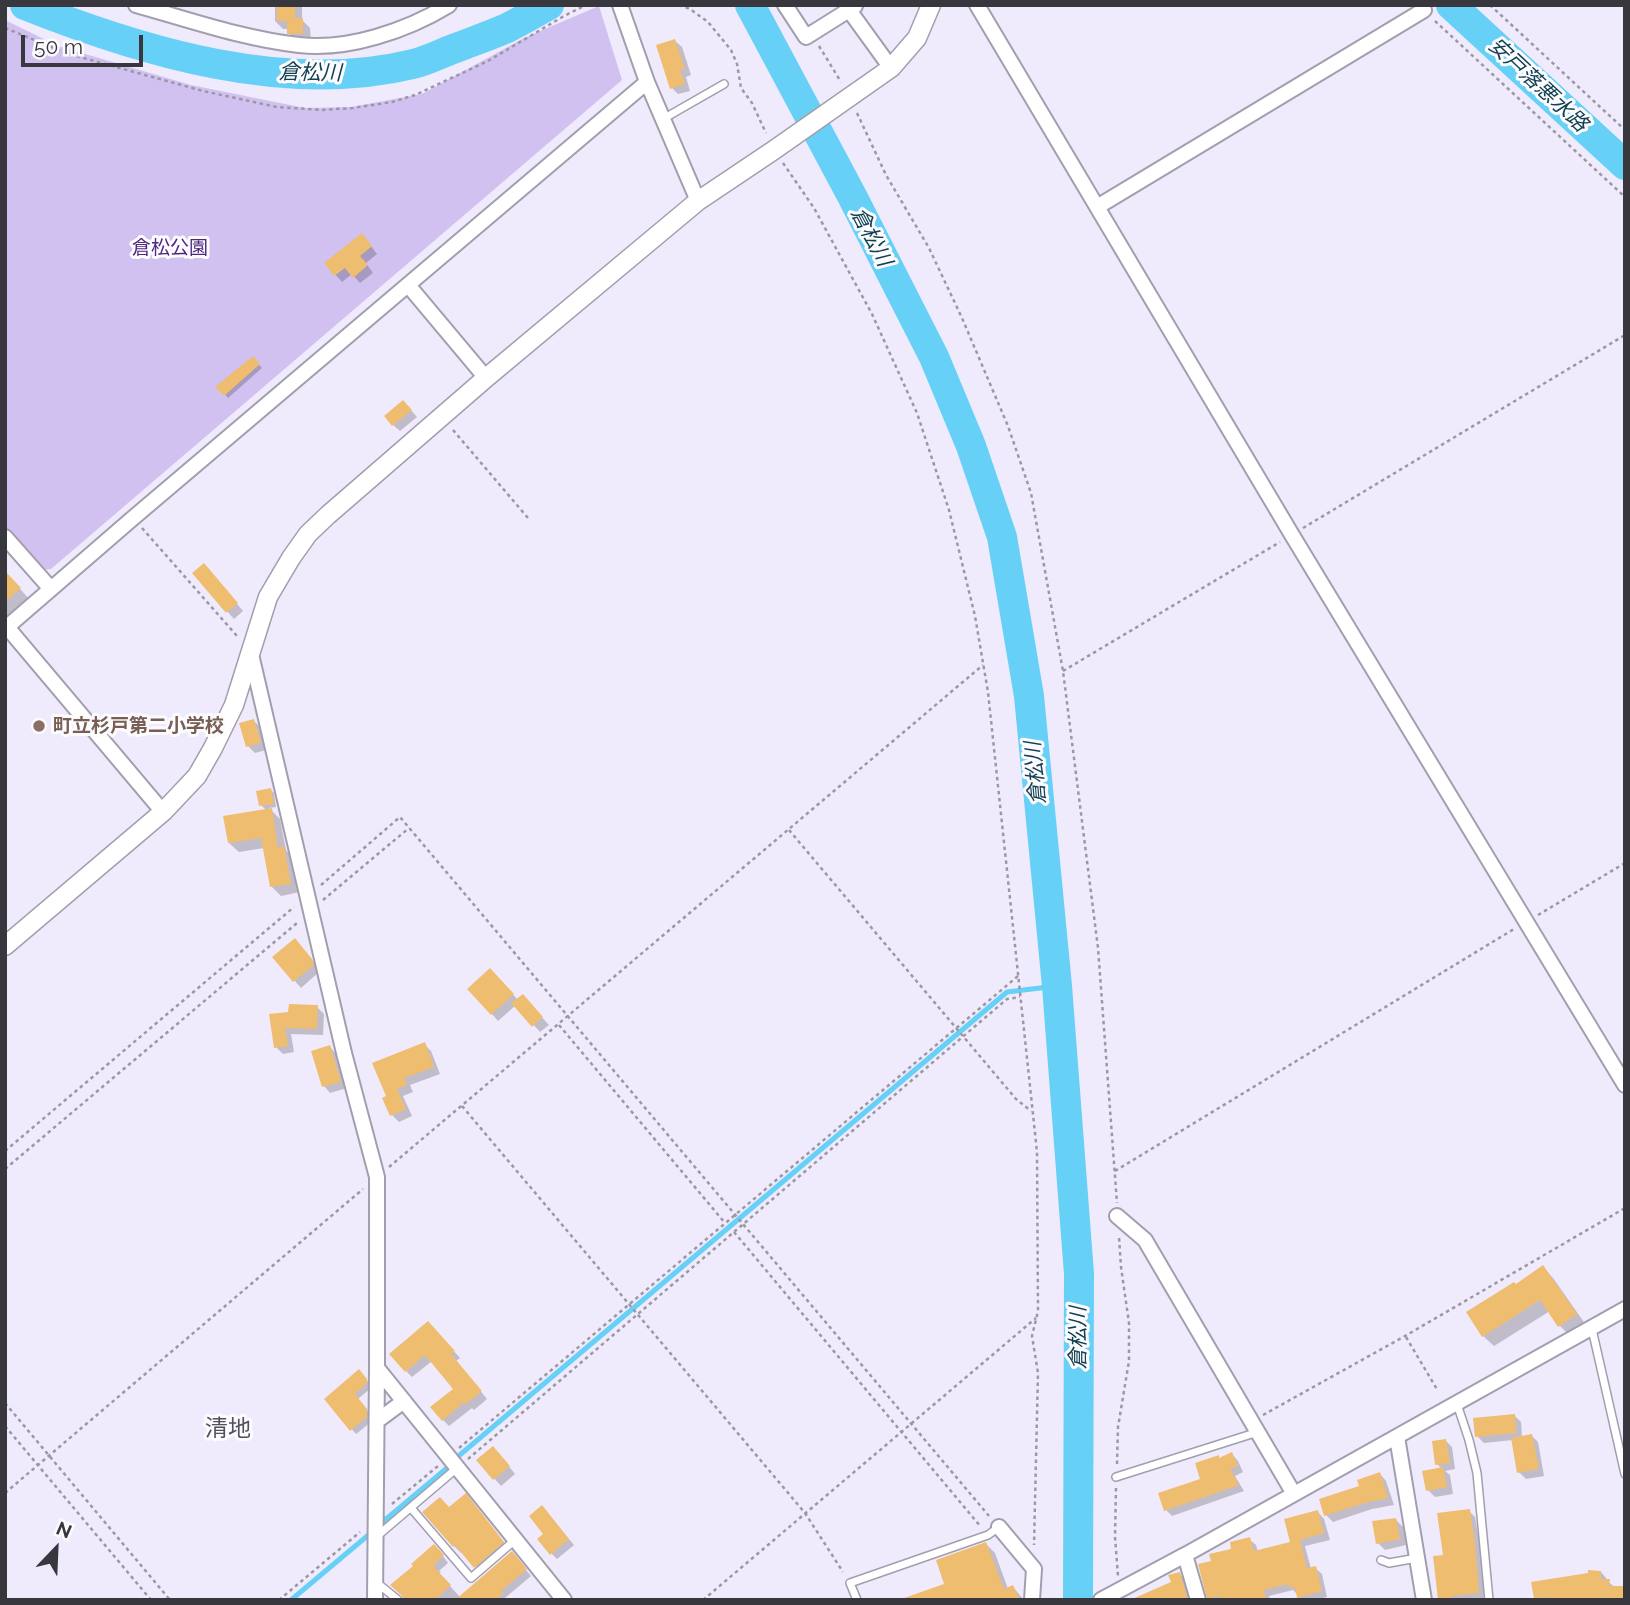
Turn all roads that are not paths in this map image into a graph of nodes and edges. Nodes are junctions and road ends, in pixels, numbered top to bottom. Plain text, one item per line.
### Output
1 (136, 5) edge
2 (449, 5) edge
3 (620, 5) edge
4 (785, 5) edge
5 (931, 5) edge
6 (977, 5) edge
7 (852, 8) edge
8 (1424, 10) road end
9 (891, 68) junction
10 (647, 82) junction
11 (724, 84) dead end
12 (663, 119) junction
13 (698, 201) junction
14 (1097, 207) junction
15 (408, 285) junction
16 (486, 378) junction
17 (5, 537) edge
18 (51, 589) junction
19 (250, 650) junction
20 (163, 812) junction
21 (5, 946) edge
22 (1625, 1085) edge
23 (1117, 1216) road end
24 (1625, 1309) edge
25 (1592, 1329) junction
26 (377, 1368) junction
27 (404, 1401) junction
28 (1457, 1404) junction
29 (377, 1421) junction
30 (1254, 1427) junction
31 (1397, 1437) junction
32 (453, 1462) junction
33 (1625, 1474) edge
34 (1116, 1477) road end
35 (1294, 1494) junction
36 (411, 1508) junction
37 (376, 1527) junction
38 (993, 1531) joint
39 (515, 1540) junction
40 (1185, 1556) junction
41 (1417, 1558) junction
42 (1381, 1560) dead end
43 (375, 1582) junction
44 (375, 1600) edge
45 (398, 1600) edge
46 (564, 1600) edge
47 (857, 1600) edge
48 (1032, 1600) edge
49 (1101, 1600) edge
50 (1198, 1600) edge
51 (1424, 1600) edge
52 (1489, 1600) edge

1 - 2 street
3 - 10 street
4 - 7 street
5 - 9 street
6 - 14 street
7 - 9 street
8 - 14 street
9 - 13 street
10 - 12 street
10 - 15 street
11 - 12 lane
12 - 13 street
13 - 16 street
14 - 22 street
15 - 16 street
15 - 18 street
16 - 19 street
17 - 18 street
18 - 20 street
19 - 20 street
19 - 26 street
20 - 21 street
23 - 30 street
24 - 25 street
25 - 28 street
25 - 33 lane
26 - 27 street
26 - 29 street
27 - 29 street
27 - 32 street
28 - 31 street
28 - 52 lane
29 - 37 street
30 - 34 lane
30 - 35 street
31 - 35 street
31 - 41 street
32 - 36 lane
32 - 39 street
35 - 40 street
36 - 37 lane
36 - 39 lane
37 - 43 street
38 - 47 lane
38 - 48 street
39 - 46 street
40 - 49 street
40 - 50 street
41 - 42 lane
41 - 51 street
43 - 44 street
43 - 45 lane

